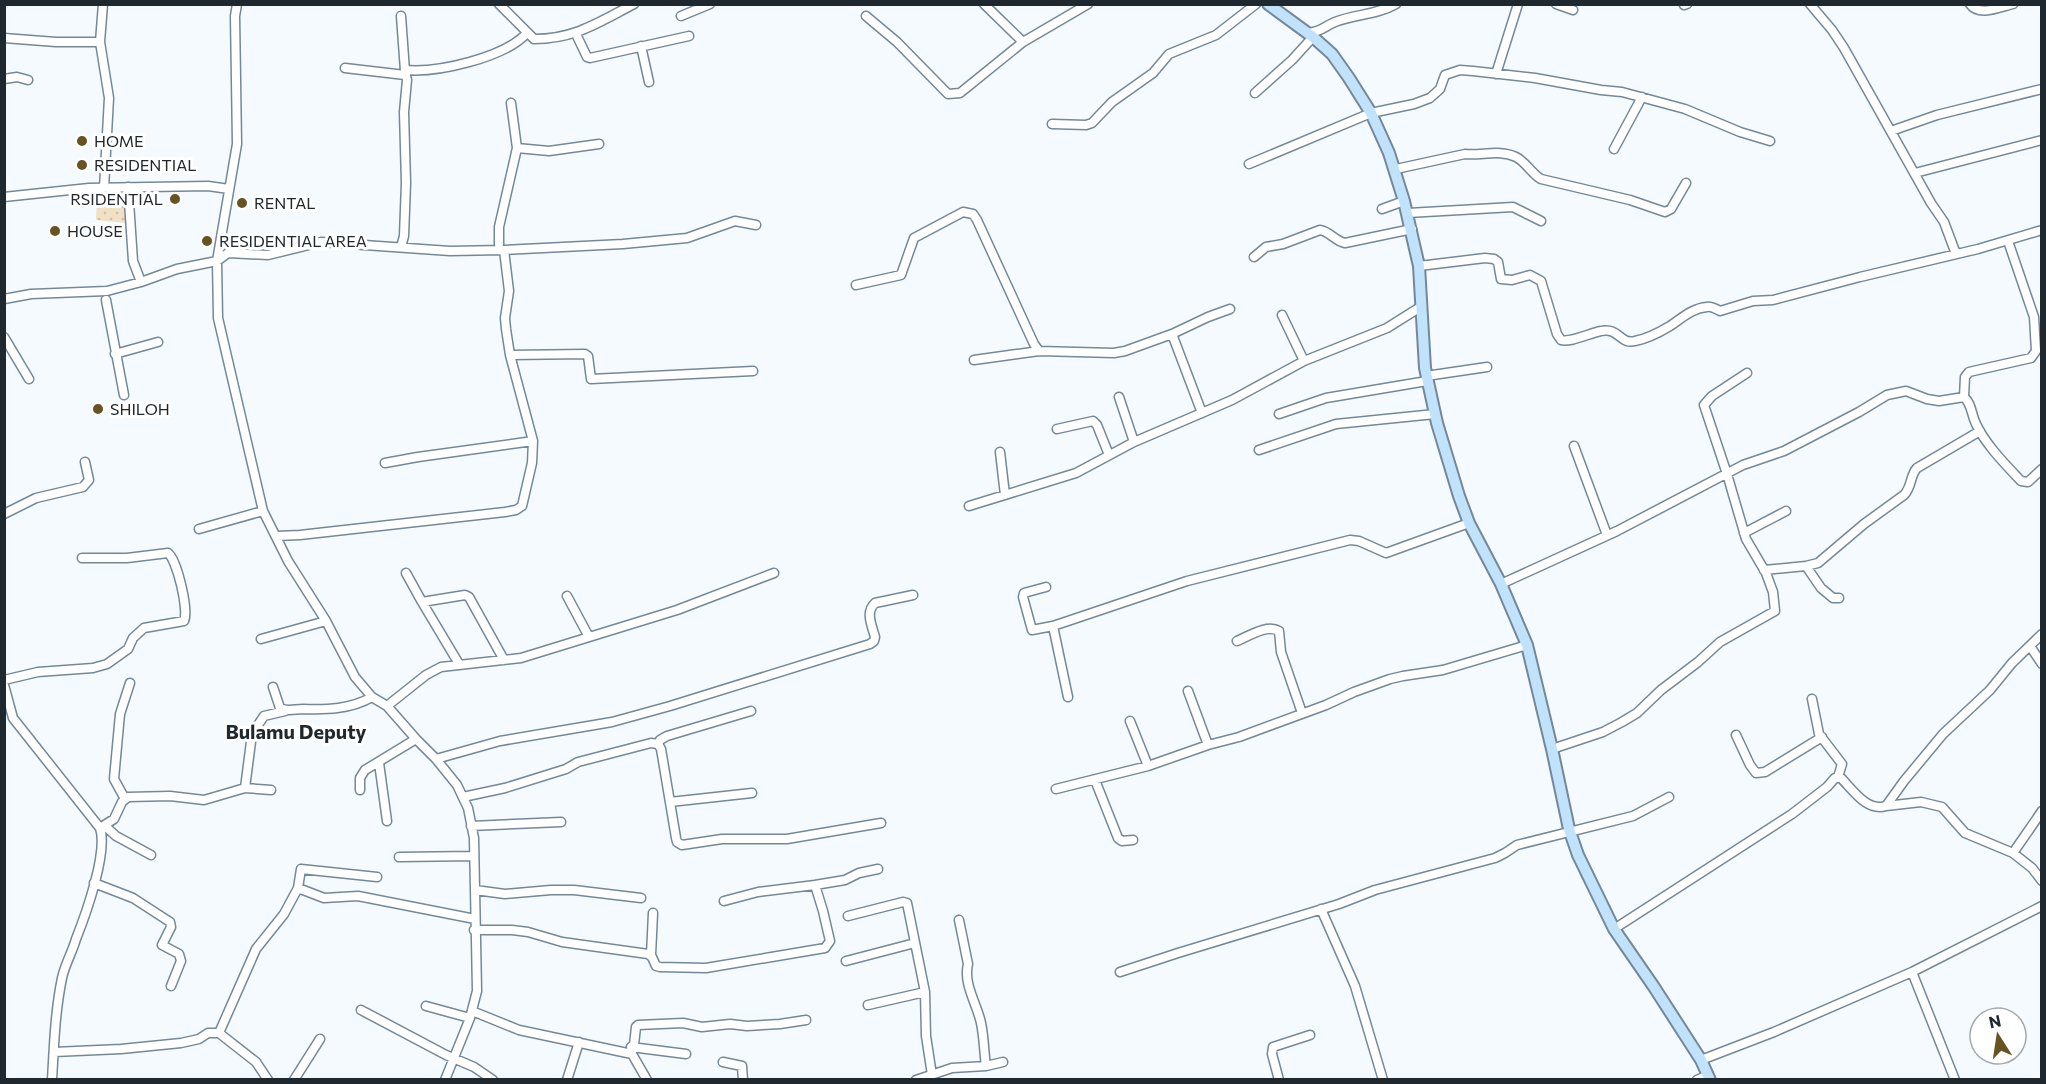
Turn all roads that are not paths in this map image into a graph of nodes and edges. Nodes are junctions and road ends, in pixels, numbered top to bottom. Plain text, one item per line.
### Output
1 (103, 4) edge
2 (237, 4) edge
3 (499, 4) edge
4 (634, 4) edge
5 (710, 4) edge
6 (984, 4) edge
7 (1088, 4) edge
8 (1256, 4) edge
9 (1268, 4) edge
10 (1396, 4) edge
11 (1518, 4) edge
12 (1556, 4) edge
13 (1810, 4) edge
14 (1970, 4) edge
15 (2013, 4) edge
16 (1283, 10) edge
17 (1573, 10) dead end
18 (401, 16) dead end
19 (681, 16) dead end
20 (866, 16) dead end
21 (526, 32) junction
22 (576, 34) junction
23 (1311, 35) junction
24 (689, 36) dead end
25 (4, 38) edge
26 (100, 42) junction
27 (1023, 42) junction
28 (641, 46) junction
29 (345, 68) dead end
30 (405, 72) junction
31 (1496, 74) junction
32 (4, 79) edge
33 (28, 80) dead end
34 (649, 82) dead end
35 (2042, 89) edge
36 (1255, 93) dead end
37 (1642, 97) junction
38 (511, 103) dead end
39 (1371, 113) junction
40 (1052, 124) dead end
41 (1891, 131) junction
42 (2042, 140) edge
43 (1770, 141) dead end
44 (599, 144) dead end
45 (517, 148) junction
46 (1614, 148) dead end
47 (1249, 164) dead end
48 (1396, 169) junction
49 (1915, 173) junction
50 (1686, 183) dead end
51 (104, 188) junction
52 (128, 188) junction
53 (230, 189) junction
54 (4, 197) edge
55 (1404, 201) junction
56 (1382, 209) dead end
57 (1408, 213) junction
58 (1541, 220) dead end
59 (756, 225) dead end
60 (1412, 229) junction
61 (2042, 230) edge
62 (2008, 241) junction
63 (400, 247) junction
64 (501, 247) junction
65 (1956, 254) junction
66 (1254, 257) dead end
67 (217, 261) junction
68 (1419, 266) junction
69 (141, 282) junction
70 (856, 285) dead end
71 (4, 299) edge
72 (106, 300) dead end
73 (1422, 306) junction
74 (1230, 309) dead end
75 (1282, 315) dead end
76 (2038, 316) edge
77 (1172, 334) junction
78 (4, 338) edge
79 (158, 342) dead end
80 (1040, 351) junction
81 (116, 354) junction
82 (510, 355) junction
83 (974, 360) dead end
84 (1304, 361) junction
85 (1487, 367) dead end
86 (753, 371) dead end
87 (1747, 373) dead end
88 (1426, 378) junction
89 (29, 379) dead end
90 (124, 395) dead end
91 (1964, 397) junction
92 (1119, 398) dead end
93 (1202, 413) junction
94 (1279, 414) dead end
95 (1435, 414) junction
96 (1057, 429) dead end
97 (1980, 430) junction
98 (533, 441) junction
99 (1134, 442) junction
100 (1574, 446) dead end
101 (1259, 450) dead end
102 (1000, 452) dead end
103 (1109, 455) junction
104 (85, 462) dead end
105 (385, 463) dead end
106 (2042, 469) edge
107 (1727, 474) junction
108 (1005, 495) junction
109 (969, 506) dead end
110 (1786, 511) dead end
111 (263, 512) junction
112 (4, 514) edge
113 (1469, 523) junction
114 (199, 529) dead end
115 (1744, 533) junction
116 (1607, 535) junction
117 (277, 536) junction
118 (82, 558) dead end
119 (1806, 566) junction
120 (1764, 570) junction
121 (406, 573) dead end
122 (774, 573) dead end
123 (1501, 584) junction
124 (1046, 587) dead end
125 (913, 595) dead end
126 (567, 596) dead end
127 (1839, 598) dead end
128 (422, 602) junction
129 (326, 621) junction
130 (1053, 626) junction
131 (2042, 634) edge
132 (589, 638) junction
133 (261, 639) dead end
134 (1237, 641) dead end
135 (1527, 645) junction
136 (2030, 646) junction
137 (504, 660) junction
138 (459, 664) junction
139 (2042, 664) edge
140 (4, 680) edge
141 (130, 683) dead end
142 (4, 685) edge
143 (273, 687) dead end
144 (1188, 691) dead end
145 (372, 697) junction
146 (1068, 697) dead end
147 (1812, 699) dead end
148 (387, 706) junction
149 (285, 711) junction
150 (751, 711) dead end
151 (1302, 713) junction
152 (9, 720) edge
153 (1130, 722) dead end
154 (1736, 735) dead end
155 (1822, 737) junction
156 (416, 740) junction
157 (658, 744) junction
158 (1208, 745) junction
159 (1552, 749) junction
160 (436, 759) junction
161 (380, 763) junction
162 (1148, 766) junction
163 (1838, 777) junction
164 (1095, 780) junction
165 (245, 788) junction
166 (1056, 789) dead end
167 (271, 790) dead end
168 (360, 790) dead end
169 (752, 793) dead end
170 (463, 797) junction
171 (1669, 797) dead end
172 (125, 799) junction
173 (670, 802) junction
174 (1886, 806) junction
175 (2042, 811) edge
176 (387, 821) dead end
177 (561, 822) dead end
178 (881, 824) dead end
179 (471, 826) junction
180 (102, 827) junction
181 (1570, 833) junction
182 (1133, 840) dead end
183 (2013, 853) junction
184 (151, 855) dead end
185 (474, 856) junction
186 (399, 858) dead end
187 (878, 870) dead end
188 (377, 877) dead end
189 (2042, 881) edge
190 (94, 883) junction
191 (815, 885) junction
192 (298, 888) junction
193 (475, 890) junction
194 (641, 898) dead end
195 (724, 901) dead end
196 (2042, 906) edge
197 (1321, 909) junction
198 (653, 913) dead end
199 (848, 916) dead end
200 (475, 919) junction
201 (959, 920) dead end
202 (1614, 929) junction
203 (474, 930) junction
204 (915, 943) junction
205 (651, 955) junction
206 (846, 962) dead end
207 (1120, 972) dead end
208 (1912, 972) junction
209 (171, 986) dead end
210 (925, 992) junction
211 (868, 1005) dead end
212 (426, 1006) dead end
213 (361, 1010) dead end
214 (471, 1014) junction
215 (806, 1020) dead end
216 (219, 1033) junction
217 (1310, 1035) dead end
218 (320, 1039) dead end
219 (579, 1042) junction
220 (632, 1050) junction
221 (54, 1052) junction
222 (686, 1054) dead end
223 (454, 1058) junction
224 (1701, 1060) junction
225 (723, 1062) dead end
226 (1003, 1062) dead end
227 (986, 1066) junction
228 (935, 1075) edge
229 (1709, 1077) edge
230 (52, 1080) edge
231 (268, 1080) edge
232 (294, 1080) edge
233 (445, 1080) edge
234 (493, 1080) edge
235 (567, 1080) edge
236 (647, 1080) edge
237 (742, 1080) edge
238 (916, 1080) edge
239 (1279, 1080) edge
240 (1383, 1080) edge
241 (1697, 1080) edge
242 (1955, 1080) edge

1 - 26 street
2 - 53 street
3 - 21 street
4 - 22 street
5 - 19 street
6 - 27 street
7 - 27 street
8 - 40 street
9 - 16 street
10 - 23 street
11 - 31 street
12 - 17 street
13 - 41 street
14 - 15 street
16 - 23 street
18 - 30 street
20 - 27 street
21 - 22 street
21 - 30 street
22 - 28 street
23 - 36 street
23 - 39 street
24 - 28 street
25 - 26 street
26 - 51 street
28 - 34 street
29 - 30 street
30 - 63 street
31 - 37 street
31 - 39 street
32 - 33 street
35 - 41 street
37 - 43 street
37 - 46 street
38 - 45 street
39 - 47 street
39 - 48 street
41 - 49 street
42 - 49 street
44 - 45 street
45 - 64 street
48 - 50 street
48 - 55 street
49 - 65 street
51 - 52 street
51 - 54 street
52 - 53 street
52 - 69 street
53 - 67 street
55 - 56 street
55 - 57 street
57 - 58 street
57 - 60 street
59 - 64 street
60 - 66 street
60 - 68 street
61 - 62 street
62 - 65 street
62 - 76 street
63 - 64 street
63 - 67 street
64 - 82 street
65 - 68 street
67 - 69 street
67 - 111 street
68 - 73 street
69 - 71 street
70 - 80 street
72 - 81 street
73 - 84 street
73 - 88 street
74 - 77 street
75 - 84 street
76 - 91 street
77 - 80 street
77 - 93 street
78 - 89 street
79 - 81 street
80 - 83 street
81 - 90 street
82 - 86 street
82 - 98 street
84 - 93 street
85 - 88 street
87 - 107 street
88 - 94 street
88 - 95 street
91 - 97 street
91 - 107 street
92 - 99 street
93 - 99 street
95 - 101 street
95 - 113 street
96 - 103 street
97 - 106 street
97 - 119 street
98 - 105 street
98 - 117 street
99 - 103 street
100 - 116 street
102 - 108 street
103 - 108 street
104 - 112 street
107 - 115 street
107 - 116 street
108 - 109 street
110 - 115 street
111 - 114 street
111 - 117 street
113 - 123 street
113 - 130 street
115 - 120 street
116 - 123 street
117 - 129 street
118 - 140 street
119 - 120 street
119 - 127 street
120 - 159 street
121 - 128 street
122 - 132 street
123 - 135 street
124 - 130 street
125 - 160 street
126 - 132 street
128 - 137 street
128 - 138 street
129 - 133 street
129 - 145 street
130 - 146 street
131 - 136 street
132 - 137 street
134 - 151 street
135 - 151 street
135 - 159 street
136 - 139 street
136 - 174 street
137 - 138 street
138 - 148 street
141 - 172 street
142 - 152 street
143 - 149 street
144 - 158 street
145 - 148 street
145 - 149 street
147 - 155 street
148 - 156 street
149 - 165 street
150 - 157 street
151 - 158 street
152 - 180 street
153 - 162 street
154 - 155 street
155 - 163 street
156 - 160 street
156 - 161 street
157 - 170 street
157 - 173 street
158 - 162 street
159 - 181 street
160 - 170 street
161 - 168 street
161 - 176 street
162 - 164 street
163 - 174 street
163 - 202 street
164 - 166 street
164 - 182 street
165 - 167 street
165 - 172 street
169 - 173 street
170 - 179 street
171 - 181 street
172 - 180 street
173 - 178 street
174 - 183 street
175 - 183 street
177 - 179 street
179 - 185 street
180 - 184 street
180 - 190 street
181 - 197 street
181 - 202 street
183 - 189 street
185 - 186 street
185 - 193 street
187 - 191 street
188 - 192 street
190 - 209 street
190 - 221 street
191 - 195 street
191 - 205 street
192 - 200 street
192 - 216 street
193 - 194 street
193 - 200 street
196 - 208 street
197 - 207 street
197 - 240 street
198 - 205 street
199 - 204 street
200 - 203 street
201 - 227 street
202 - 224 street
203 - 205 street
203 - 214 street
204 - 206 street
204 - 210 street
208 - 224 street
208 - 242 street
210 - 211 street
210 - 228 street
212 - 214 street
213 - 223 street
214 - 219 street
214 - 223 street
215 - 220 street
216 - 221 street
216 - 231 street
217 - 239 street
218 - 232 street
219 - 220 street
219 - 235 street
220 - 222 street
220 - 236 street
221 - 230 street
223 - 233 street
223 - 234 street
224 - 229 street
225 - 237 street
226 - 227 street
227 - 228 street
228 - 238 street
229 - 241 street

